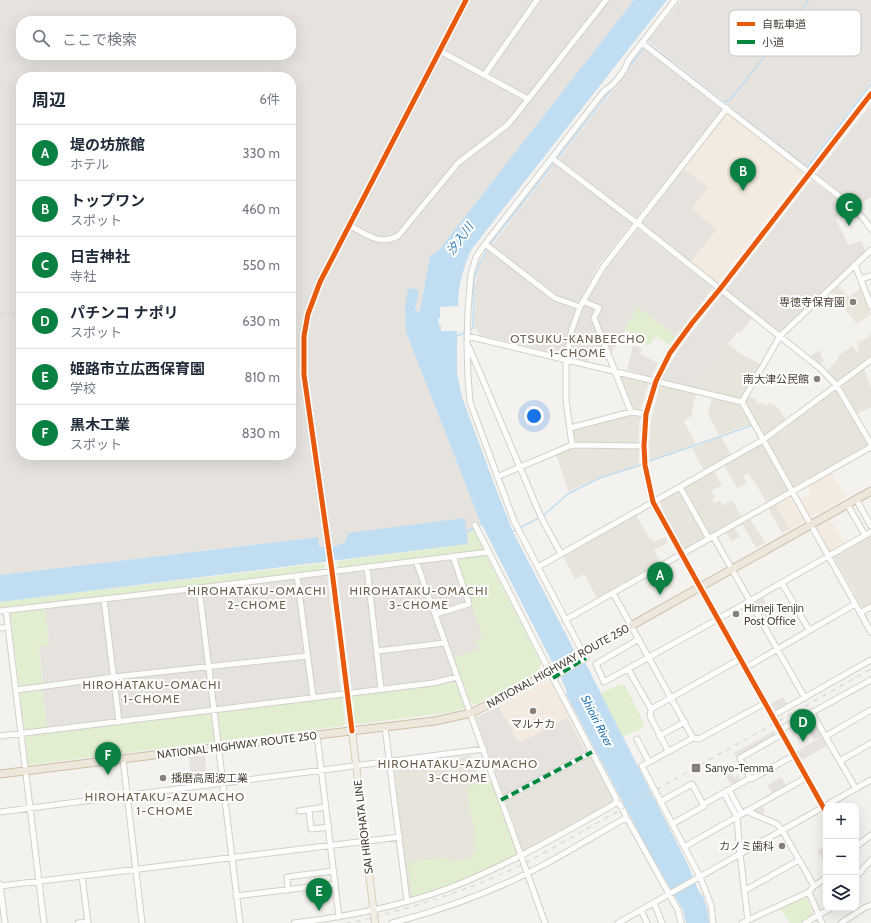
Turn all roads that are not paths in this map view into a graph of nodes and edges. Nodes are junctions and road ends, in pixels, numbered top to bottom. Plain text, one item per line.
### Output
1 (466, 0) edge
2 (537, 0) edge
3 (606, 0) edge
4 (675, 0) edge
5 (642, 43) junction
6 (440, 51) junction
7 (485, 74) junction
8 (871, 94) edge
9 (528, 99) junction
10 (727, 108) junction
11 (552, 158) junction
12 (810, 174) junction
13 (637, 223) junction
14 (349, 225) junction
15 (871, 229) edge
16 (485, 244) junction
17 (871, 250) edge
18 (855, 265) junction
19 (871, 276) edge
20 (861, 279) junction
21 (720, 289) junction
22 (583, 301) junction
23 (871, 306) edge
24 (580, 307) junction
25 (467, 336) junction
26 (780, 336) junction
27 (467, 344) junction
28 (566, 359) junction
29 (871, 360) edge
30 (616, 371) junction
31 (656, 381) junction
32 (837, 386) junction
33 (742, 402) junction
34 (631, 412) junction
35 (646, 414) junction
36 (570, 428) junction
37 (763, 440) junction
38 (871, 444) edge
39 (572, 445) junction
40 (644, 446) junction
41 (871, 448) edge
42 (519, 468) junction
43 (497, 477) junction
44 (680, 487) junction
45 (871, 491) edge
46 (792, 492) junction
47 (856, 499) junction
48 (653, 502) junction
49 (847, 504) junction
50 (810, 525) junction
51 (871, 526) edge
52 (476, 527) dead end
53 (871, 532) edge
54 (865, 535) junction
55 (711, 538) junction
56 (489, 552) junction
57 (561, 554) junction
58 (682, 555) junction
59 (453, 556) junction
60 (828, 556) junction
61 (416, 561) junction
62 (538, 566) junction
63 (367, 567) junction
64 (732, 569) junction
65 (332, 571) junction
66 (297, 576) junction
67 (782, 583) junction
68 (700, 587) junction
69 (199, 588) junction
70 (613, 593) junction
71 (104, 599) junction
72 (750, 601) junction
73 (855, 604) junction
74 (871, 607) edge
75 (6, 610) junction
76 (0, 611) edge
77 (860, 613) junction
78 (436, 614) junction
79 (718, 619) junction
80 (565, 620) junction
81 (0, 626) edge
82 (631, 626) junction
83 (8, 627) junction
84 (809, 630) junction
85 (871, 632) edge
86 (639, 638) junction
87 (445, 642) junction
88 (777, 649) junction
89 (377, 651) junction
90 (307, 656) junction
91 (585, 656) junction
92 (649, 657) junction
93 (740, 659) junction
94 (871, 660) edge
95 (208, 667) junction
96 (745, 668) junction
97 (628, 669) junction
98 (551, 675) junction
99 (457, 677) junction
100 (114, 678) junction
101 (871, 680) edge
102 (381, 689) junction
103 (16, 690) junction
104 (347, 693) junction
105 (313, 698) junction
106 (671, 698) junction
107 (805, 698) junction
108 (765, 703) junction
109 (651, 709) junction
110 (214, 710) junction
111 (871, 710) edge
112 (471, 713) junction
113 (812, 713) junction
114 (772, 716) junction
115 (119, 722) junction
116 (684, 722) junction
117 (385, 727) junction
118 (352, 731) junction
119 (781, 732) junction
120 (21, 734) junction
121 (317, 734) junction
122 (0, 736) edge
123 (659, 736) junction
124 (826, 736) junction
125 (693, 738) junction
126 (637, 739) dead end
127 (871, 743) edge
128 (218, 747) junction
129 (484, 749) junction
130 (668, 751) junction
131 (592, 752) junction
132 (795, 755) junction
133 (123, 759) junction
134 (390, 761) junction
135 (840, 761) junction
136 (649, 762) junction
137 (356, 766) junction
138 (322, 770) junction
139 (26, 771) junction
140 (0, 774) edge
141 (807, 777) junction
142 (750, 778) junction
143 (871, 780) edge
144 (223, 783) junction
145 (856, 789) junction
146 (726, 791) junction
147 (127, 796) junction
148 (501, 800) junction
149 (616, 802) junction
150 (660, 802) junction
151 (834, 803) edge
152 (702, 804) junction
153 (823, 805) edge
154 (326, 807) junction
155 (30, 808) junction
156 (309, 810) junction
157 (823, 810) edge
158 (299, 811) dead end
159 (0, 812) edge
160 (742, 814) junction
161 (626, 819) junction
162 (672, 824) junction
163 (329, 827) junction
164 (782, 830) junction
165 (871, 835) edge
166 (400, 837) junction
167 (365, 841) junction
168 (331, 845) junction
169 (859, 845) edge
170 (684, 847) junction
171 (740, 854) junction
172 (521, 856) junction
173 (232, 858) junction
174 (799, 860) junction
175 (871, 860) edge
176 (136, 870) junction
177 (334, 871) junction
178 (859, 871) edge
179 (527, 873) junction
180 (82, 876) junction
181 (700, 877) junction
182 (823, 880) edge
183 (39, 881) junction
184 (0, 883) edge
185 (336, 884) junction
186 (0, 886) edge
187 (814, 886) junction
188 (288, 890) junction
189 (744, 891) junction
190 (809, 892) junction
191 (669, 894) junction
192 (236, 896) junction
193 (407, 901) junction
194 (654, 903) junction
195 (871, 906) edge
196 (641, 910) junction
197 (373, 911) junction
198 (826, 911) edge
199 (819, 915) junction
200 (339, 917) junction
201 (748, 920) junction
202 (409, 921) edge
203 (88, 922) edge
204 (5, 923) edge
205 (44, 923) edge
206 (78, 923) edge
207 (142, 923) edge
208 (240, 923) edge
209 (294, 923) edge
210 (375, 923) edge
211 (392, 923) edge
212 (545, 923) edge
213 (618, 923) edge
214 (647, 923) edge
215 (662, 923) edge
216 (681, 923) edge
217 (713, 923) edge
218 (742, 923) edge
219 (805, 923) edge
220 (822, 923) edge
221 (841, 923) edge

1 - 6 street
2 - 7 street
3 - 9 street
4 - 5 street
5 - 10 street
5 - 11 street
6 - 7 street
6 - 14 street
7 - 9 street
8 - 12 street
9 - 14 street
10 - 12 street
10 - 13 street
11 - 13 street
11 - 16 street
12 - 15 street
12 - 21 street
13 - 21 street
13 - 22 street
14 - 65 street
16 - 24 street
16 - 25 street
17 - 18 street
18 - 20 street
18 - 26 street
19 - 20 street
20 - 23 street
21 - 26 street
21 - 31 street
22 - 24 street
22 - 30 street
24 - 28 street
25 - 27 street
25 - 28 street
26 - 32 street
26 - 33 street
27 - 42 street
27 - 43 street
28 - 30 street
28 - 36 street
29 - 32 street
30 - 31 street
30 - 34 street
31 - 33 street
31 - 35 street
32 - 37 street
32 - 38 street
33 - 37 street
34 - 35 street
34 - 36 street
35 - 40 street
36 - 39 street
37 - 44 street
37 - 46 street
39 - 40 street
39 - 42 street
40 - 48 street
41 - 46 street
42 - 43 street
42 - 57 street
43 - 62 street
44 - 48 street
44 - 55 street
45 - 47 highway, NATIONAL HIGHWAY ROUTE 250
46 - 50 street
46 - 55 street
47 - 49 highway, NATIONAL HIGHWAY ROUTE 250
47 - 51 street
48 - 57 street
48 - 58 street
49 - 50 highway, NATIONAL HIGHWAY ROUTE 250
49 - 54 street
50 - 60 street
50 - 64 highway, NATIONAL HIGHWAY ROUTE 250
52 - 56 street
53 - 54 street
54 - 60 street
55 - 58 street
55 - 64 street
56 - 59 street
56 - 98 street
57 - 62 street
58 - 68 street
58 - 70 street
59 - 61 street
59 - 78 street
60 - 67 street
60 - 73 street
61 - 63 street
61 - 78 street
62 - 80 street
63 - 65 street
63 - 89 street
64 - 68 highway, NATIONAL HIGHWAY ROUTE 250
64 - 72 street
65 - 66 street
65 - 104 street
66 - 69 street
66 - 90 street
67 - 72 street
67 - 84 street
68 - 79 street
68 - 82 highway, NATIONAL HIGHWAY ROUTE 250
69 - 71 street
69 - 95 street
70 - 80 street
70 - 82 street
71 - 75 street
71 - 100 street
72 - 79 street
72 - 88 street
73 - 77 street
73 - 84 street
74 - 77 street
75 - 76 street
75 - 83 street
77 - 85 street
78 - 87 street
79 - 92 street
79 - 93 street
80 - 91 street
81 - 83 street
82 - 86 street
82 - 91 highway, NATIONAL HIGHWAY ROUTE 250
83 - 103 street
84 - 88 street
86 - 92 street
86 - 97 street
87 - 89 street
87 - 99 street
88 - 96 street
88 - 107 street
89 - 102 street
90 - 95 street
90 - 105 street
91 - 98 highway, NATIONAL HIGHWAY ROUTE 250
92 - 97 street
92 - 106 street
93 - 96 street
93 - 106 street
94 - 107 street
95 - 100 street
95 - 110 street
96 - 108 street
97 - 109 street
98 - 112 highway, NATIONAL HIGHWAY ROUTE 250
98 - 131 street
99 - 102 street
99 - 112 street
100 - 103 street
100 - 115 street
101 - 113 street
102 - 104 street
103 - 120 street
104 - 105 street
104 - 118 street
105 - 110 street
106 - 109 street
106 - 116 street
107 - 114 street
108 - 114 street
108 - 125 street
109 - 123 street
110 - 115 street
110 - 128 street
111 - 124 street
112 - 117 highway, NATIONAL HIGHWAY ROUTE 250
112 - 129 street
113 - 119 street
113 - 124 street
114 - 119 street
115 - 120 street
116 - 123 street
116 - 125 street
117 - 118 highway, NATIONAL HIGHWAY ROUTE 250
117 - 134 street
118 - 121 highway, NATIONAL HIGHWAY ROUTE 250
118 - 137 main road, SAI HIROHATA LINE
119 - 132 street
119 - 142 street
120 - 122 street
120 - 139 street
121 - 128 highway, NATIONAL HIGHWAY ROUTE 250
121 - 138 street
123 - 130 street
124 - 135 street
125 - 130 street
126 - 136 street
127 - 135 street
128 - 133 highway, NATIONAL HIGHWAY ROUTE 250
128 - 144 street
129 - 134 street
129 - 148 street
130 - 136 street
131 - 148 street
131 - 149 street
132 - 141 street
132 - 142 street
133 - 139 highway, NATIONAL HIGHWAY ROUTE 250
133 - 147 street
134 - 137 street
134 - 166 street
135 - 145 street
136 - 150 street
137 - 138 street
137 - 167 main road, SAI HIROHATA LINE
138 - 144 street
138 - 154 street
139 - 140 highway, NATIONAL HIGHWAY ROUTE 250
139 - 155 street
141 - 153 street
141 - 160 street
142 - 146 street
143 - 145 street
144 - 147 street
144 - 173 street
145 - 151 street
146 - 152 street
146 - 160 street
147 - 155 street
147 - 176 street
148 - 172 street
149 - 161 street
149 - 172 street
150 - 152 street
150 - 162 street
152 - 162 street
154 - 156 street
154 - 163 street
155 - 159 street
155 - 183 street
156 - 158 street
156 - 163 street
157 - 164 street
160 - 164 street
160 - 170 street
160 - 171 street
161 - 179 street
161 - 191 street
162 - 170 street
163 - 168 street
164 - 171 street
164 - 174 street
165 - 169 street
166 - 167 street
166 - 193 street
167 - 168 street
167 - 197 main road, SAI HIROHATA LINE
168 - 173 street
168 - 177 street
170 - 181 street
171 - 181 street
171 - 189 street
172 - 179 street
172 - 193 street
173 - 176 street
173 - 192 street
174 - 187 street
174 - 189 street
175 - 178 street
176 - 180 street
176 - 207 street
177 - 185 street
177 - 188 street
179 - 202 street
179 - 212 street
180 - 183 street
180 - 203 street
181 - 191 street
181 - 217 street
182 - 187 street
183 - 186 street
183 - 205 street
184 - 186 street
185 - 188 street
185 - 200 street
186 - 204 street
187 - 190 street
188 - 192 street
189 - 201 street
190 - 199 street
190 - 201 street
191 - 194 street
191 - 216 street
192 - 208 street
193 - 197 street
194 - 196 street
194 - 215 street
195 - 221 street
196 - 213 street
196 - 214 street
197 - 200 street
197 - 210 main road, SAI HIROHATA LINE
198 - 199 street
199 - 219 street
199 - 220 street
200 - 209 street
201 - 218 street
202 - 211 street
203 - 206 street

